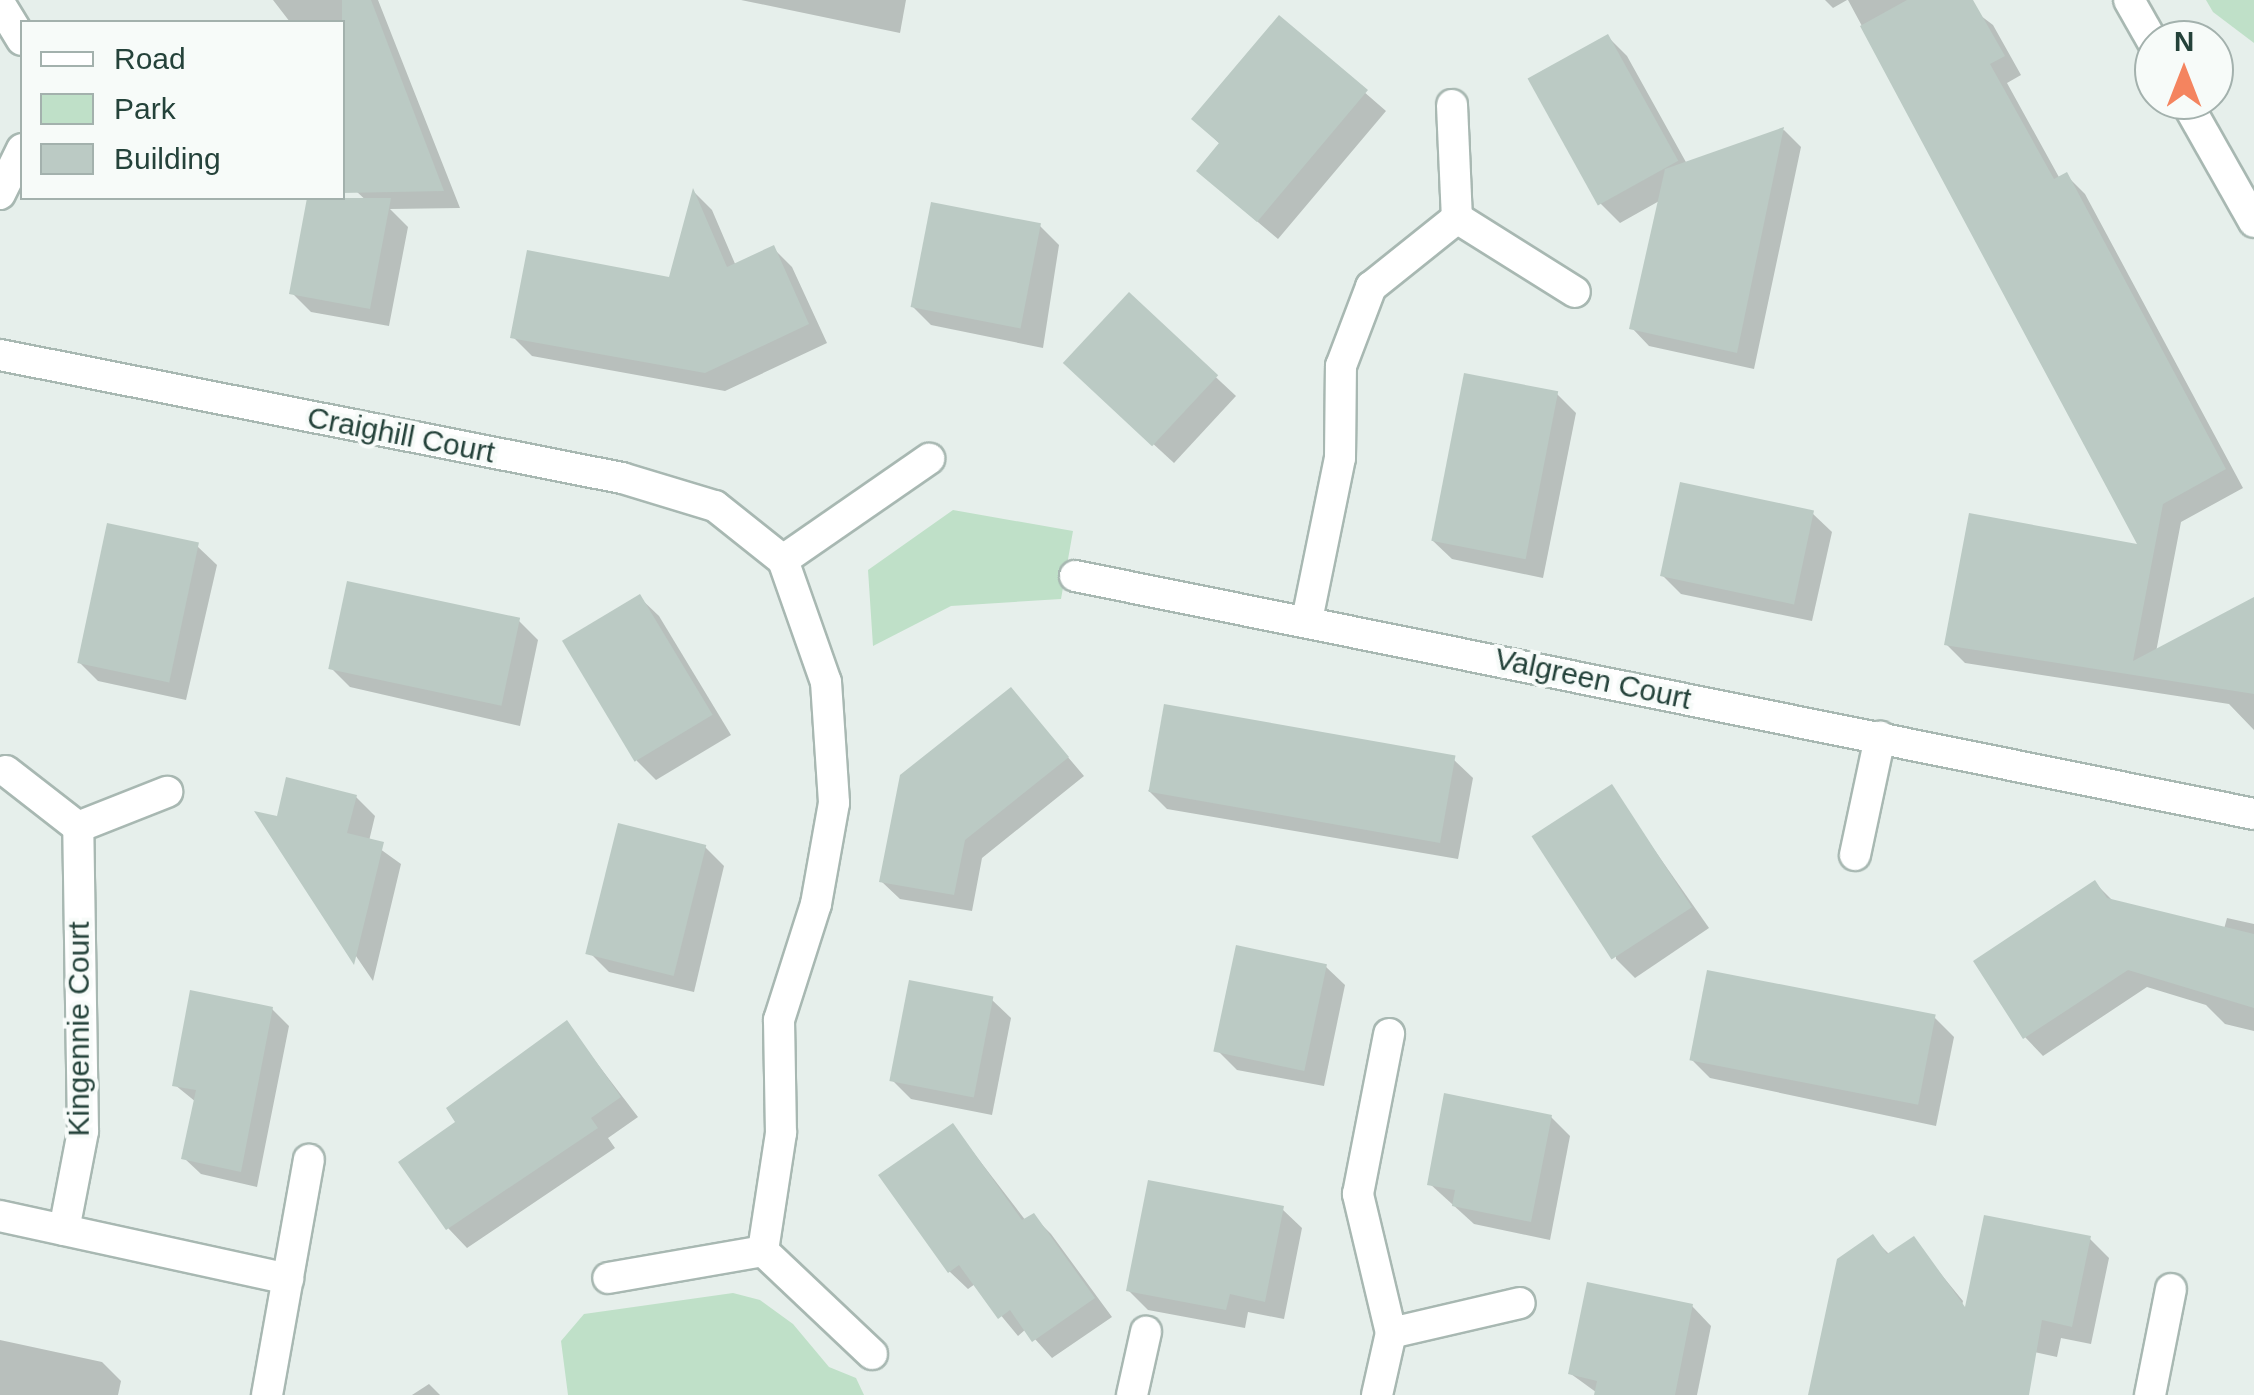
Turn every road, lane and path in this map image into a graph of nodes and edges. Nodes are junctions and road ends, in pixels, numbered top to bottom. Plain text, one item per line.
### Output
1 (0, 4) edge
2 (20, 37) edge
3 (1452, 105) dead end
4 (2196, 120) edge
5 (20, 153) edge
6 (0, 194) edge
7 (1457, 218) junction
8 (2254, 222) edge
9 (1576, 292) dead end
10 (0, 355) edge
11 (929, 459) dead end
12 (783, 560) junction
13 (1075, 576) dead end
14 (1307, 620) junction
15 (1880, 737) junction
16 (6, 771) dead end
17 (167, 792) dead end
18 (2254, 814) edge
19 (78, 827) junction
20 (1856, 855) dead end
21 (1388, 1034) dead end
22 (309, 1160) dead end
23 (0, 1216) edge
24 (64, 1230) junction
25 (764, 1252) junction
26 (608, 1278) dead end
27 (288, 1279) junction
28 (2172, 1289) dead end
29 (1520, 1303) dead end
30 (1146, 1332) dead end
31 (1391, 1333) junction
32 (872, 1354) dead end
33 (267, 1395) edge
34 (1132, 1395) edge
35 (1377, 1395) edge
36 (2150, 1395) edge

1 - 2 street
3 - 7 street
4 - 8 street
5 - 6 street
7 - 9 street
7 - 14 street
10 - 12 street, Craighill Court
11 - 12 street
12 - 25 street
13 - 14 street, Valgreen Court
14 - 15 street, Valgreen Court
15 - 18 street, Valgreen Court
15 - 20 street
16 - 19 street
17 - 19 street
19 - 24 street, Kingennie Court
21 - 31 street
22 - 27 street
23 - 24 street
24 - 27 street
25 - 26 street
25 - 32 street
27 - 33 street
28 - 36 street
29 - 31 street
30 - 34 street
31 - 35 street

